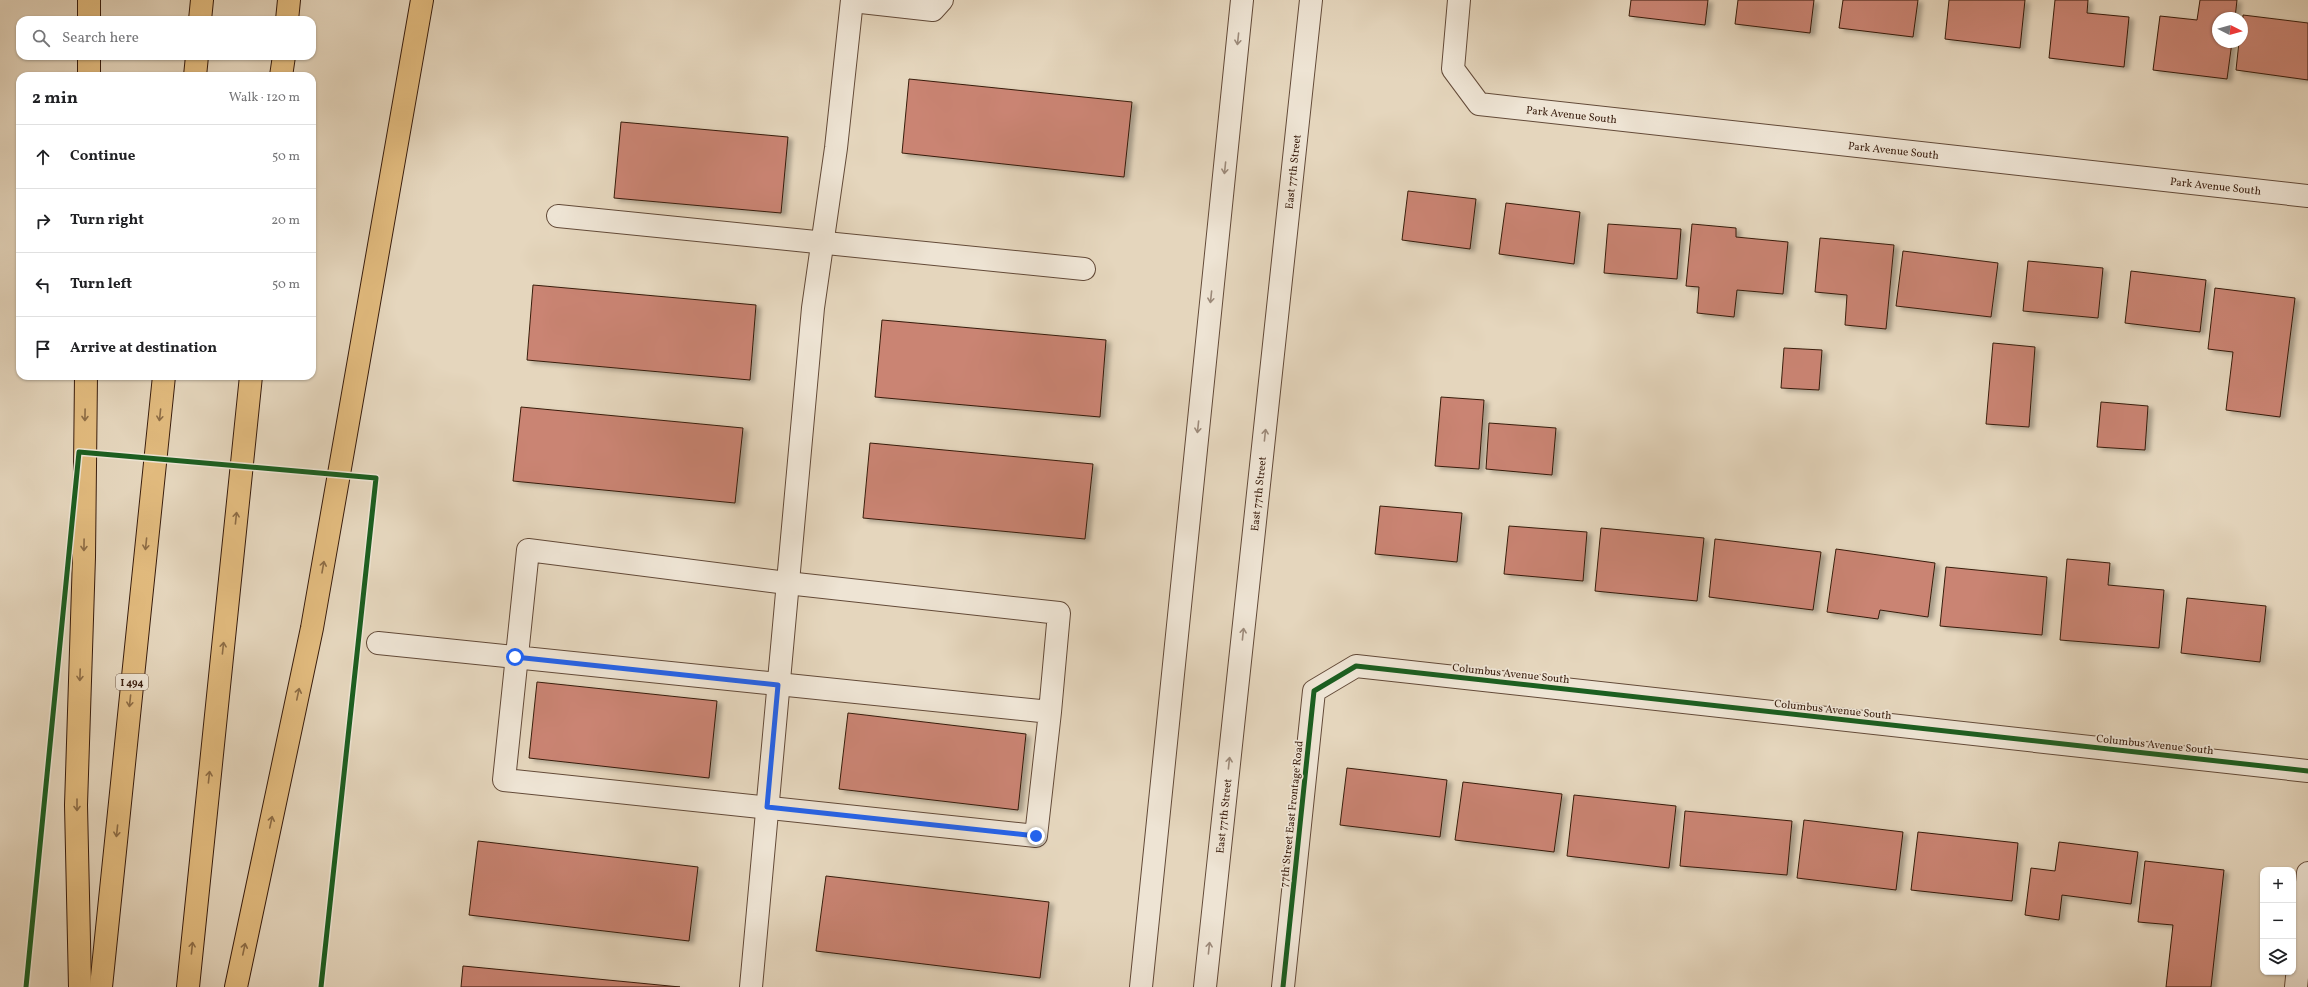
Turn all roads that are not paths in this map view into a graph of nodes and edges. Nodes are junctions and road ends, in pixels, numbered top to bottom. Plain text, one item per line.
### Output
1 (89, 0) edge
2 (202, 0) edge
3 (289, 0) edge
4 (422, 0) edge
5 (852, 0) edge
6 (942, 0) edge
7 (1242, 0) edge
8 (1311, 0) edge
9 (1459, 0) edge
10 (89, 16) edge
11 (200, 16) edge
12 (287, 16) edge
13 (89, 60) edge
14 (196, 60) edge
15 (284, 60) edge
16 (89, 72) edge
17 (195, 72) edge
18 (282, 72) edge
19 (2308, 196) edge
20 (558, 216) dead end
21 (823, 243) junction
22 (1084, 269) dead end
23 (86, 380) edge
24 (164, 380) edge
25 (250, 380) edge
26 (788, 583) junction
27 (378, 643) dead end
28 (515, 657) junction
29 (1356, 666) joint
30 (778, 685) junction
31 (1050, 712) junction
32 (2308, 771) edge
33 (767, 807) junction
34 (2308, 873) edge
35 (80, 987) edge
36 (101, 987) edge
37 (188, 987) edge
38 (236, 987) edge
39 (751, 987) edge
40 (1141, 987) edge
41 (1205, 987) edge
42 (1283, 987) edge
43 (2296, 987) edge

1 - 10 highway
2 - 11 highway
3 - 12 highway
38 -> 4 highway
5 - 6 street
5 - 21 street
7 -> 40 street
41 -> 8 street, East 77th Street
9 - 19 street, Park Avenue South
13 - 16 highway
14 - 17 highway
15 - 18 highway
20 - 21 street
21 - 22 street
21 - 26 street
23 -> 35 highway
24 -> 36 highway, I 494
37 -> 25 highway
26 - 28 street
26 - 30 street
26 - 31 street
27 - 28 street
28 - 30 street
28 - 33 street
29 - 32 street, Columbus Avenue South
29 - 42 street, 77th Street East Frontage Road
30 - 31 street
30 - 33 street
31 - 33 street
33 - 39 street
34 - 43 street

